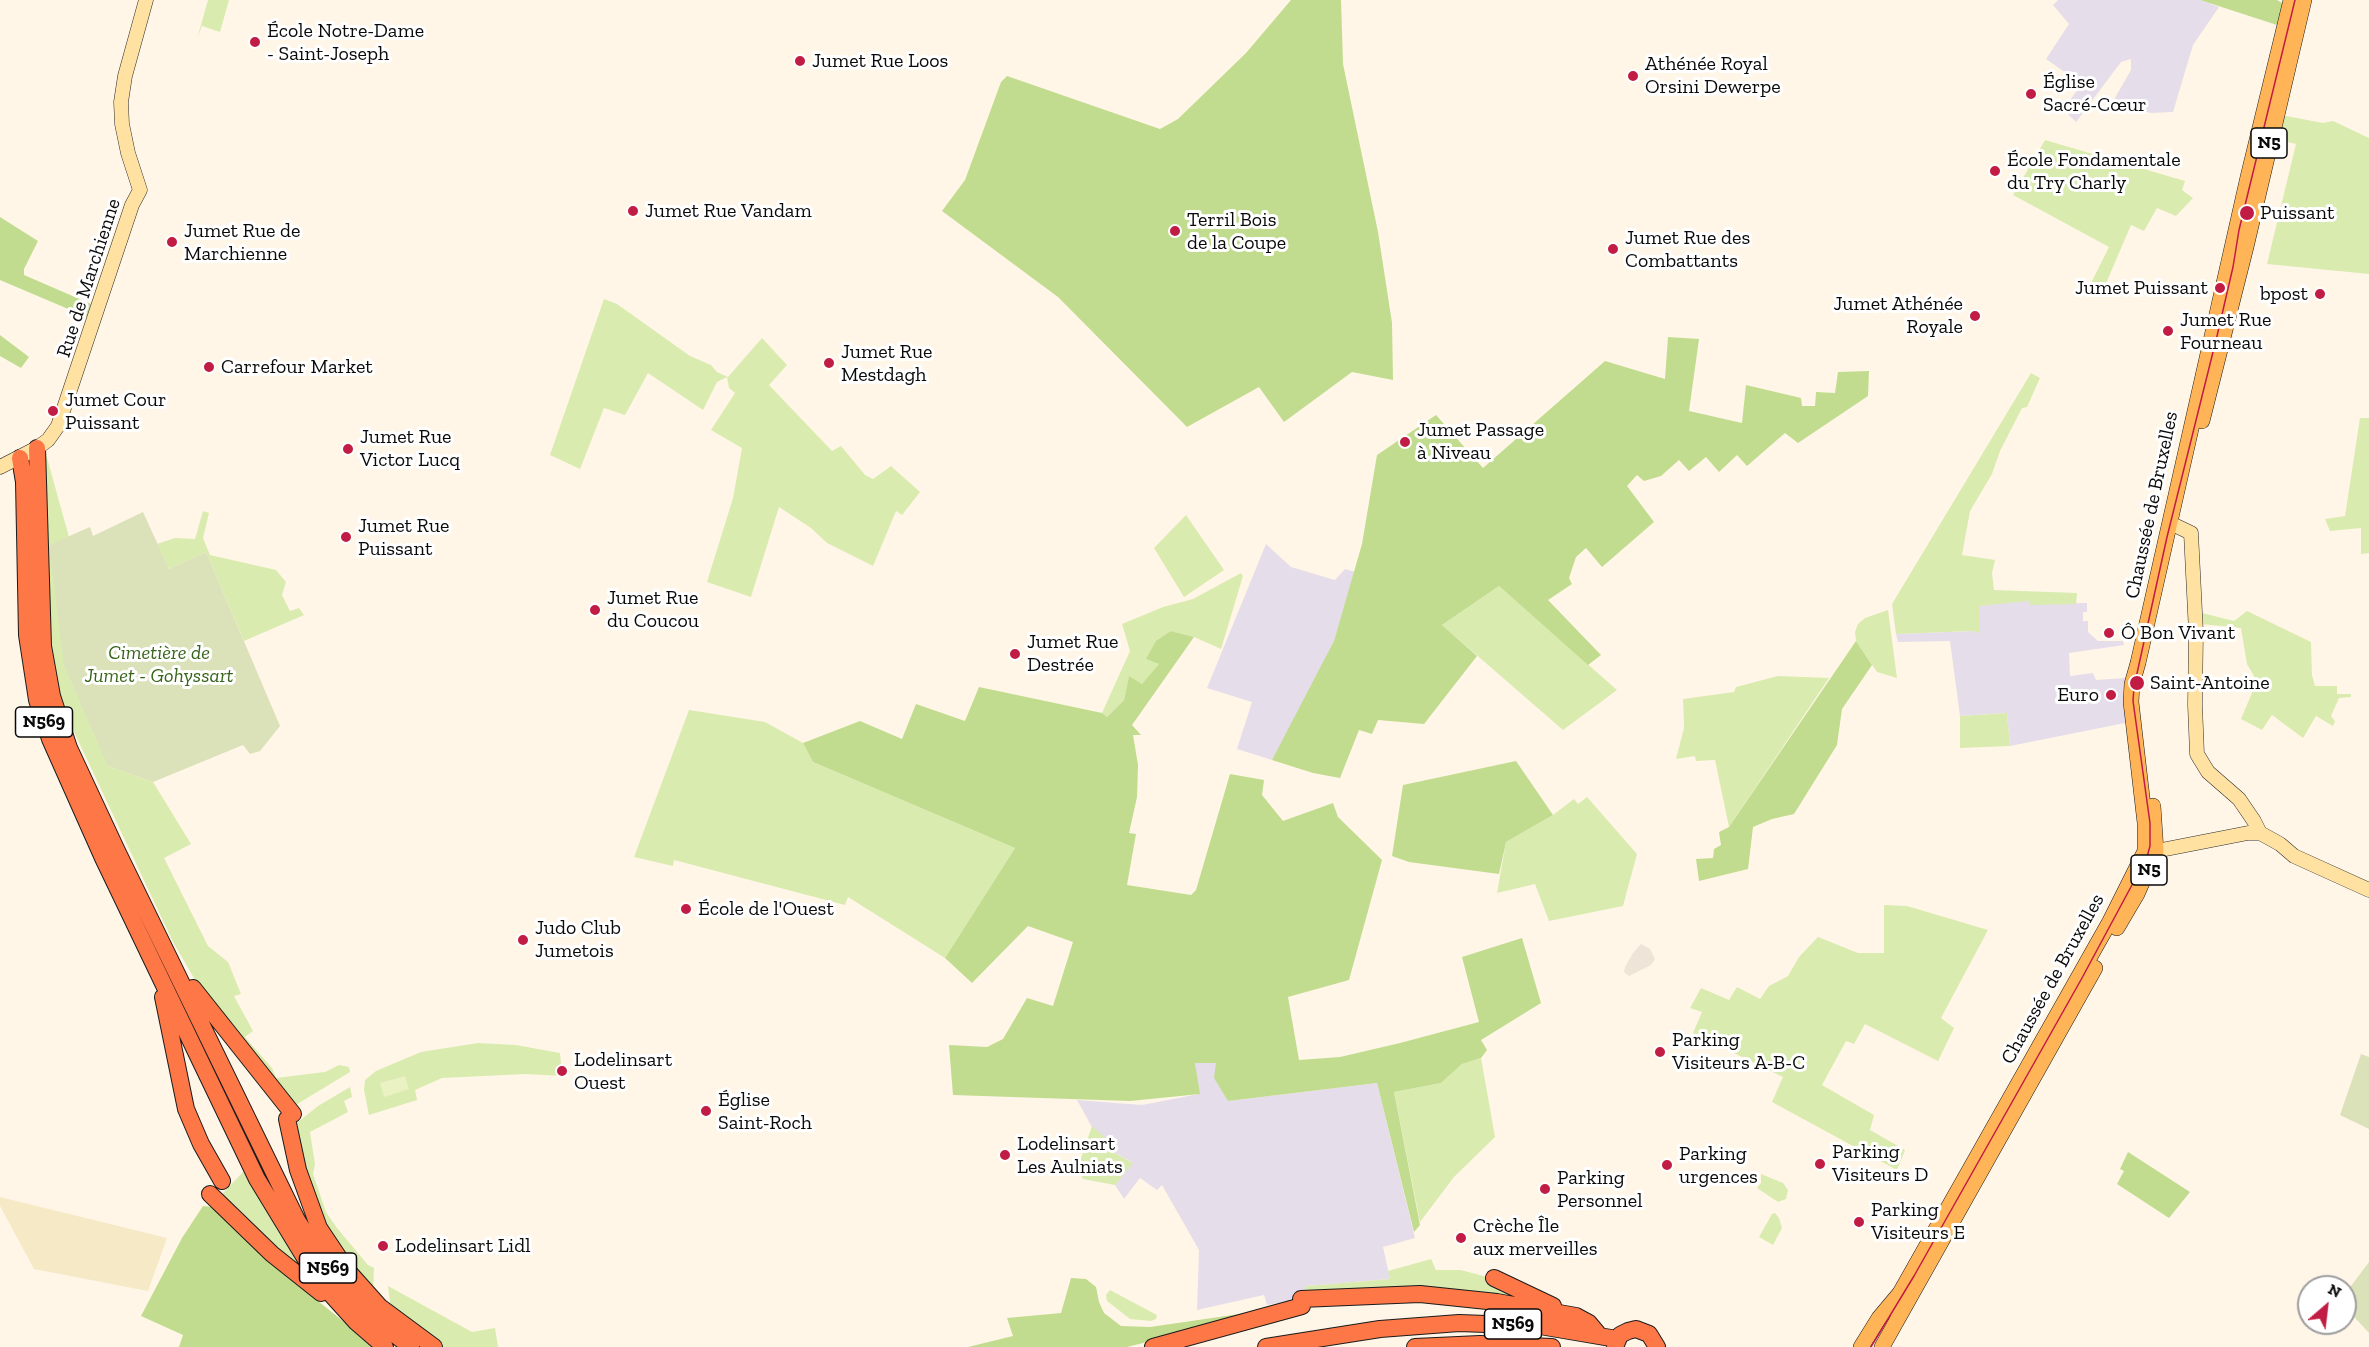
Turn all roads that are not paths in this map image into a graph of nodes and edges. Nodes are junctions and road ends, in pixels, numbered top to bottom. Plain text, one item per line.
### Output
1 (146, 0) edge
2 (2297, 3) edge
3 (2290, 29) junction
4 (37, 448) junction
5 (20, 458) junction
6 (0, 468) edge
7 (2174, 526) junction
8 (2260, 833) junction
9 (2156, 851) junction
10 (2369, 890) edge
11 (162, 941) junction
12 (155, 964) junction
13 (222, 1181) dead end
14 (210, 1194) dead end
15 (1494, 1278) dead end
16 (1537, 1303) junction
17 (353, 1319) junction
18 (1597, 1341) edge
19 (1411, 1342) edge
20 (1616, 1343) edge
21 (1659, 1346) edge
22 (385, 1347) edge
23 (411, 1347) edge
24 (434, 1347) edge
25 (1153, 1347) edge
26 (1266, 1347) edge
27 (1323, 1347) edge
28 (1552, 1347) edge
29 (1861, 1347) edge
30 (1882, 1347) edge

1 - 4 street, Rue de Marchienne
2 - 3 main road, Chaussée de Bruxelles / N5
3 - 7 main road, Chaussée de Bruxelles / N5
3 - 29 main road, Chaussée de Bruxelles / N5
4 - 5 street, Rue de Marchienne
4 - 11 highway, N569
5 - 6 street, Rue de Marchienne
5 - 12 highway, N569
7 - 8 street
7 - 9 main road, Chaussée de Bruxelles / N5
8 - 9 street
8 - 10 street
9 - 30 main road, Chaussée de Bruxelles / N5
11 - 23 highway, N569
11 - 24 highway
12 - 13 highway
12 - 17 highway, N569
14 - 17 highway
15 - 16 highway
16 - 18 highway
16 - 25 highway
17 - 22 highway, N569
18 - 19 highway, N569
18 - 20 highway
18 - 26 highway, N569
19 - 27 highway, N569
19 - 28 highway
20 - 21 highway

